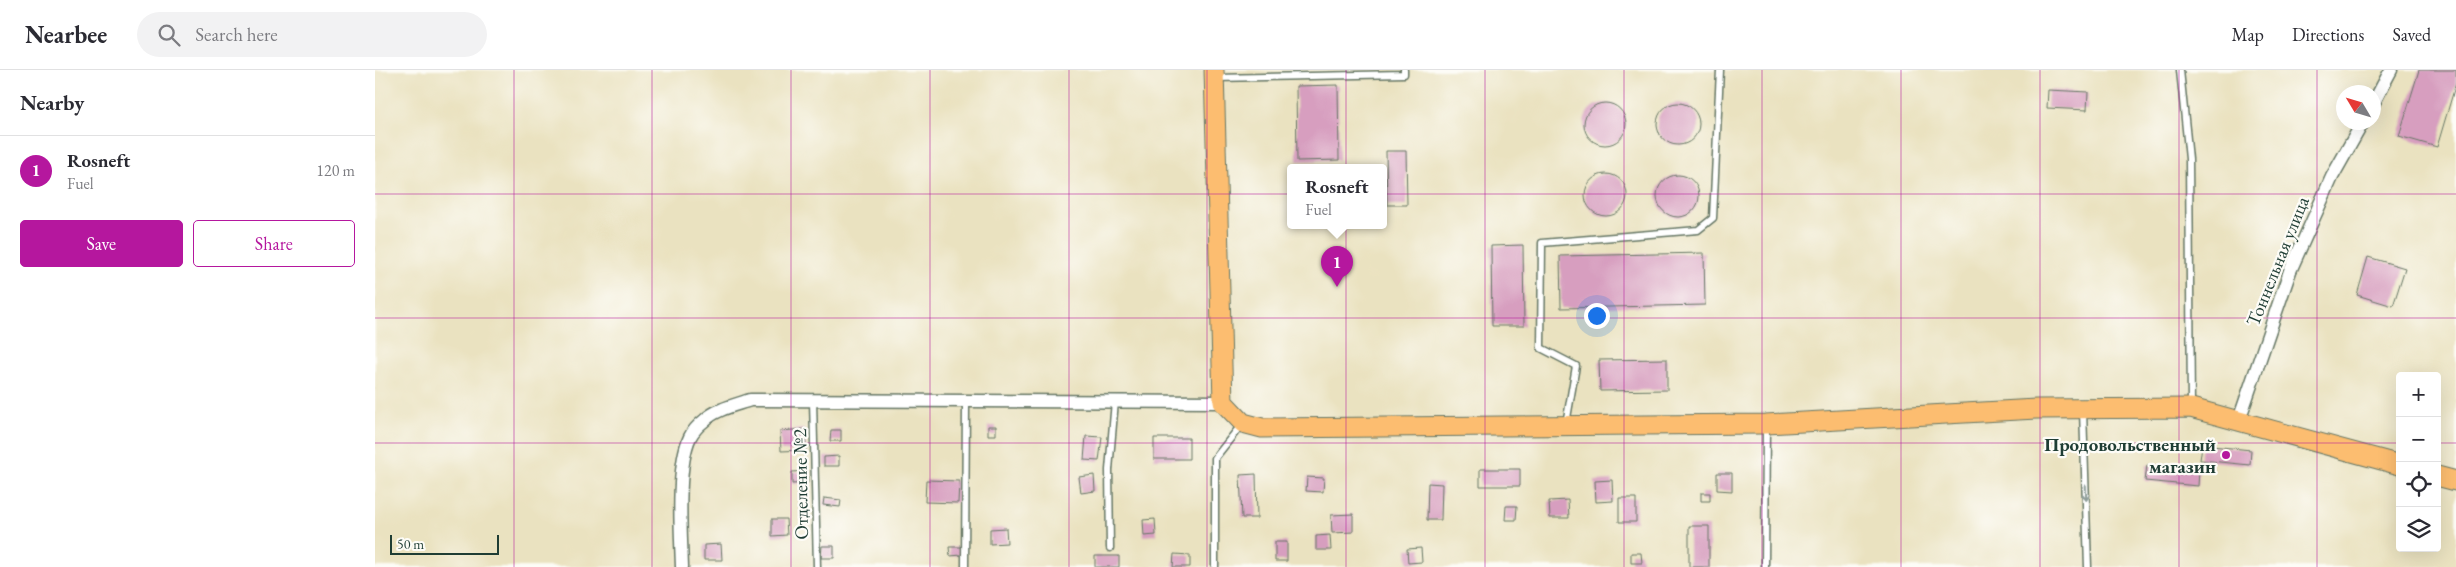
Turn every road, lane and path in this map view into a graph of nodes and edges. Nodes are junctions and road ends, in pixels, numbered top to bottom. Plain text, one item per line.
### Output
1 (1404, 70) edge
2 (1720, 70) edge
3 (2180, 70) edge
4 (2391, 70) edge
5 (1214, 74) edge
6 (2381, 89) edge
7 (2358, 130) edge
8 (813, 400) junction
9 (966, 401) junction
10 (1115, 401) junction
11 (1223, 402) junction
12 (2191, 408) junction
13 (2083, 409) junction
14 (2239, 420) junction
15 (1243, 423) junction
16 (1766, 424) junction
17 (1566, 425) junction
18 (2396, 464) edge
19 (2441, 477) edge
20 (2456, 481) edge
21 (1111, 548) dead end
22 (681, 567) edge
23 (817, 567) edge
24 (965, 567) edge
25 (1215, 567) edge
26 (1765, 567) edge
27 (2088, 567) edge

1 - 5 lane
2 - 17 lane
3 - 12 lane
4 - 6 street
5 - 11 main road
7 - 14 street, Тоннельная улица
8 - 9 street
8 - 22 street
8 - 23 lane, Отделение №2
9 - 10 street
9 - 24 lane
10 - 11 street
10 - 21 lane
11 - 15 main road
12 - 13 main road
12 - 14 main road
13 - 16 main road
13 -> 27 lane
14 - 18 main road
15 - 17 main road
15 - 25 lane
16 - 17 main road
16 - 26 lane
19 - 20 main road

